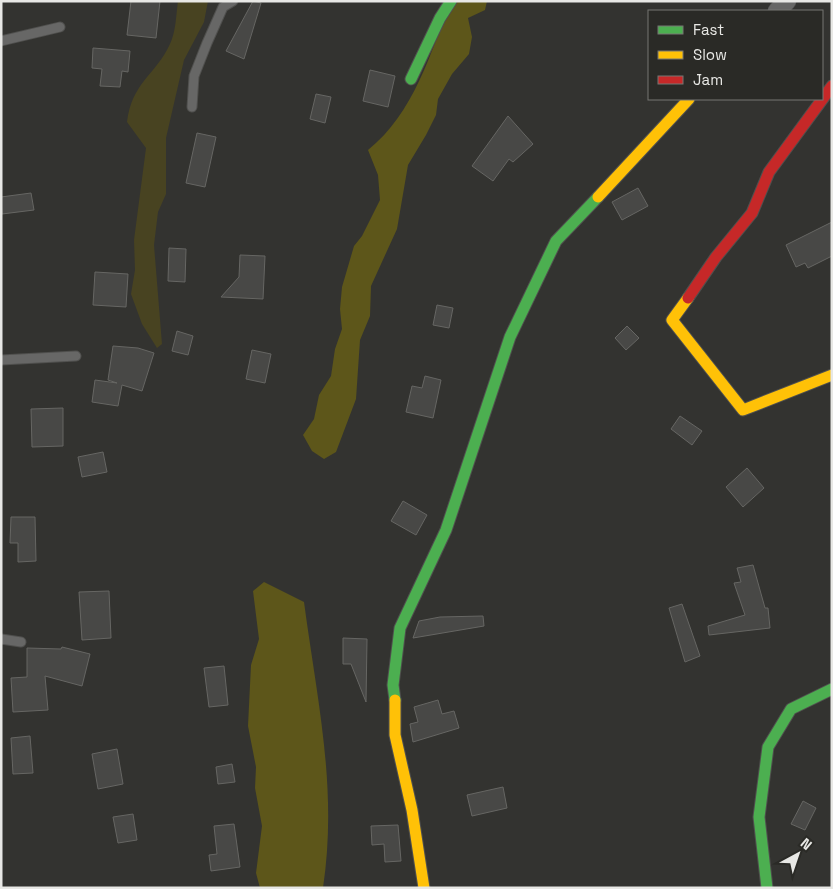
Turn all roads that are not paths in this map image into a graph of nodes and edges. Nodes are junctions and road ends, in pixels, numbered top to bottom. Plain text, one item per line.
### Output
1 (233, 1) edge
2 (451, 1) edge
3 (787, 1) edge
4 (778, 10) edge
5 (60, 27) dead end
6 (1, 41) edge
7 (410, 79) dead end
8 (832, 86) edge
9 (823, 98) edge
10 (687, 100) edge
11 (822, 100) edge
12 (192, 107) dead end
13 (76, 356) dead end
14 (1, 360) edge
15 (832, 375) edge
16 (1, 639) edge
17 (21, 642) dead end
18 (832, 690) edge
19 (424, 888) edge
20 (767, 888) edge

1 - 12 lane
2 - 7 street
3 - 4 street
5 - 6 lane
8 - 9 street
10 - 19 street
11 - 15 street
13 - 14 lane
16 - 17 lane
18 - 20 street

